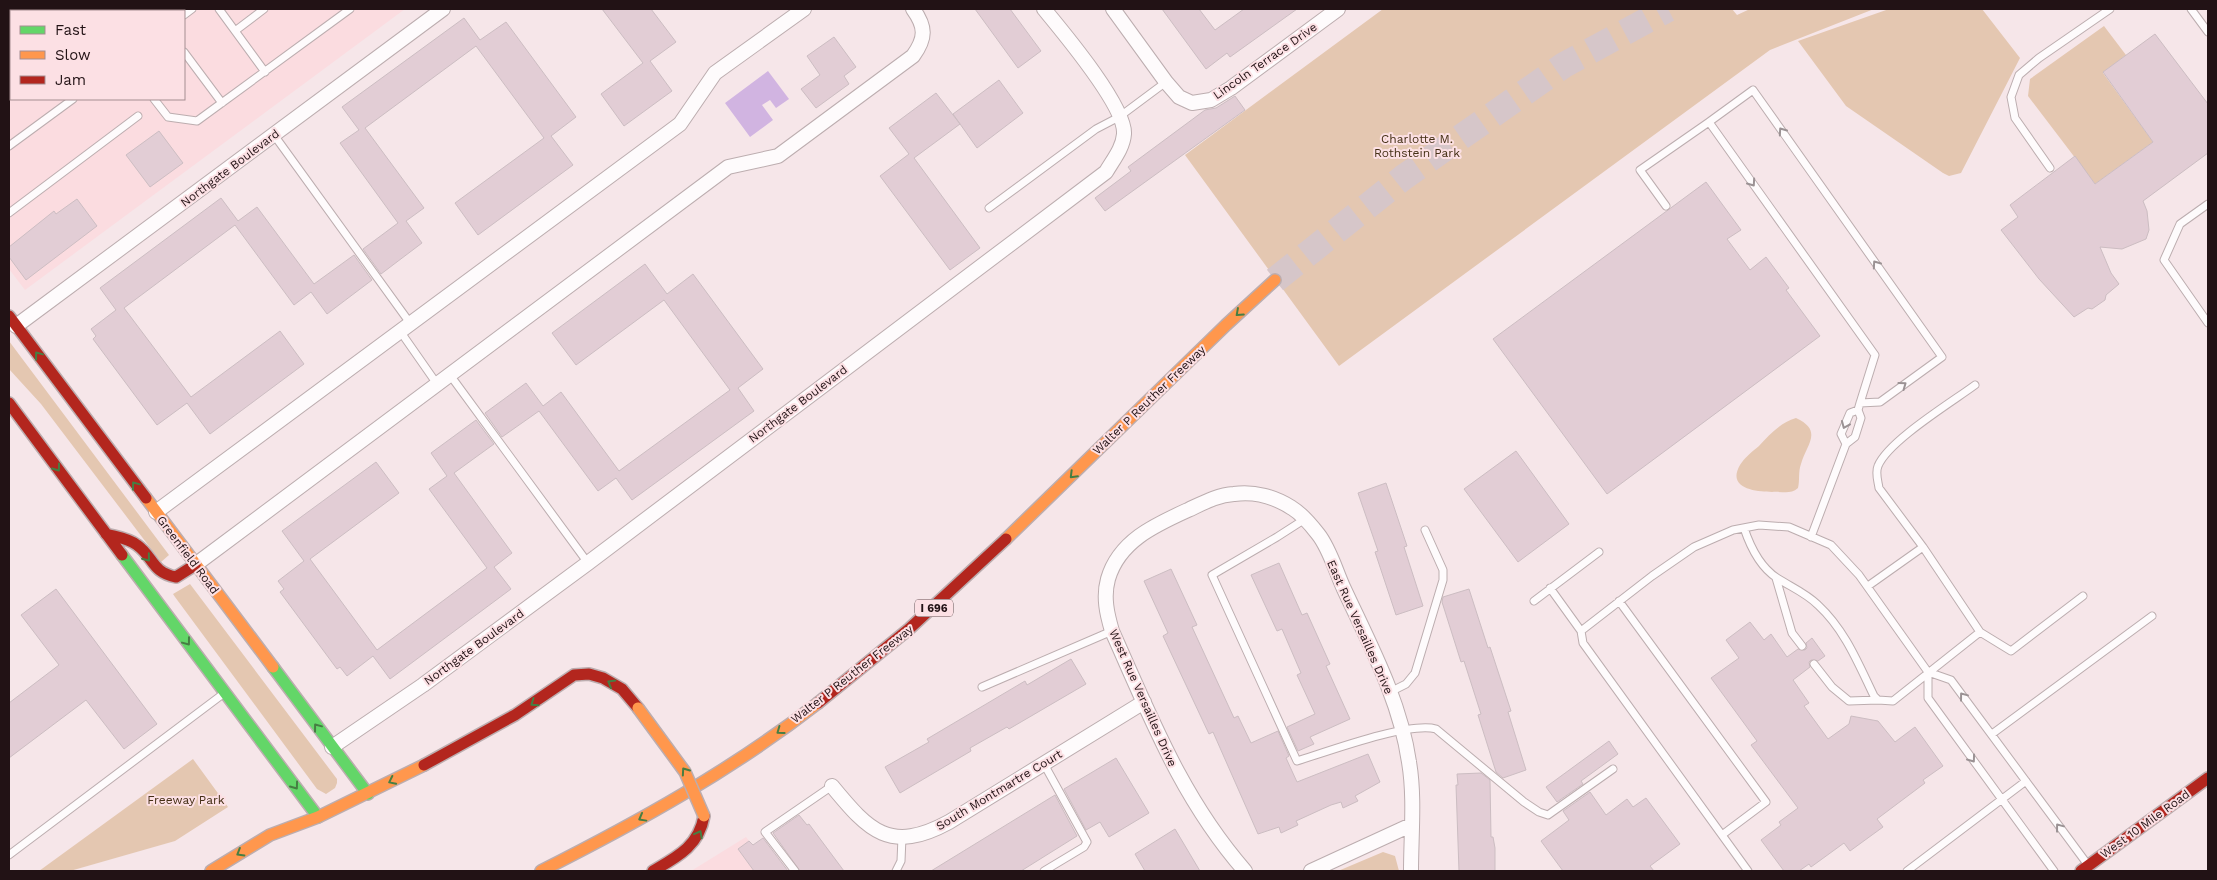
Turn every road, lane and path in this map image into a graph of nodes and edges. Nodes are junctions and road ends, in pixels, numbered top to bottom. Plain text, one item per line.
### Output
1 (219, 9) edge
2 (264, 9) edge
3 (350, 9) edge
4 (443, 9) edge
5 (804, 9) edge
6 (913, 9) edge
7 (1044, 9) edge
8 (1113, 9) edge
9 (1338, 9) edge
10 (2110, 9) edge
11 (2191, 9) edge
12 (235, 30) junction
13 (2208, 32) edge
14 (185, 53) edge
15 (265, 72) junction
16 (1166, 82) junction
17 (72, 100) edge
18 (155, 100) edge
19 (222, 103) junction
20 (138, 116) dead end
21 (1119, 117) junction
22 (1708, 122) junction
23 (274, 135) junction
24 (9, 146) edge
25 (2050, 168) dead end
26 (2208, 204) edge
27 (1666, 206) dead end
28 (990, 208) dead end
29 (9, 213) edge
30 (1275, 280) tunnel mouth
31 (12, 321) edge
32 (2208, 323) edge
33 (405, 327) junction
34 (450, 375) junction
35 (437, 384) junction
36 (1975, 385) dead end
37 (9, 403) edge
38 (1859, 407) junction
39 (1846, 444) junction
40 (156, 512) junction
41 (1183, 512) joint
42 (1305, 519) junction
43 (1744, 528) junction
44 (1425, 530) dead end
45 (106, 534) junction
46 (1811, 537) junction
47 (1923, 547) junction
48 (1598, 552) dead end
49 (588, 563) junction
50 (195, 565) junction
51 (1776, 578) junction
52 (1868, 586) junction
53 (1550, 588) junction
54 (2083, 596) dead end
55 (1534, 601) dead end
56 (1619, 601) junction
57 (2152, 616) dead end
58 (1581, 630) junction
59 (1112, 631) junction
60 (1980, 632) junction
61 (1802, 646) dead end
62 (1814, 664) dead end
63 (1928, 672) junction
64 (982, 687) dead end
65 (225, 692) junction
66 (1390, 692) junction
67 (1878, 700) junction
68 (1144, 702) junction
69 (1403, 730) junction
70 (1992, 734) junction
71 (332, 747) junction
72 (1044, 764) junction
73 (1613, 769) dead end
74 (2208, 778) edge
75 (2026, 781) junction
76 (832, 786) joint
77 (368, 794) junction
78 (2002, 799) junction
79 (318, 817) junction
80 (1411, 825) junction
81 (1722, 835) junction
82 (902, 837) junction
83 (9, 855) edge
84 (2085, 868) edge
85 (211, 871) edge
86 (542, 871) edge
87 (653, 871) edge
88 (795, 871) edge
89 (896, 871) edge
90 (1044, 871) edge
91 (1245, 871) edge
92 (1311, 871) edge
93 (1412, 871) edge
94 (1748, 871) edge
95 (1907, 871) edge
96 (2054, 871) edge

1 - 12 lane
2 - 12 lane
3 - 15 lane
4 - 23 street, Northgate Boulevard
5 - 33 street
6 - 34 street
7 - 21 street, Northgate Boulevard
8 - 16 street, Lincoln Terrace Drive
9 - 16 street, Lincoln Terrace Drive
10 - 25 lane
11 - 13 lane
12 - 15 lane
14 - 19 lane
15 - 19 lane
16 - 21 lane
17 - 24 lane
18 - 19 lane
20 - 29 lane
21 - 28 lane
21 - 49 street, Northgate Boulevard
22 - 27 lane
22 -> 38 lane
38 -> 22 lane
23 - 31 street, Northgate Boulevard
23 - 33 lane
26 - 32 lane
30 -> 86 main road, Walter P Reuther Freeway / I 696
40 -> 31 main road, Greenfield Road
33 - 35 lane
33 - 40 street
34 - 35 street
34 - 49 lane
35 - 50 street
36 - 47 lane
37 -> 45 main road
38 - 39 lane
38 -> 39 lane
39 - 46 lane
40 - 50 main road, Greenfield Road
41 - 42 street, East Rue Versailles Drive
41 - 59 street, West Rue Versailles Drive
42 - 66 street, East Rue Versailles Drive
42 - 69 lane
43 - 46 lane
43 - 51 lane
43 - 56 lane
44 - 66 lane
45 -> 50 main road
45 -> 65 main road
46 - 52 lane
47 - 52 lane
47 - 60 lane
48 - 53 lane
49 - 71 street, Northgate Boulevard
71 -> 50 main road, Greenfield Road
51 - 61 lane
51 - 67 lane
52 - 63 lane
53 - 55 lane
53 - 58 lane
54 - 60 lane
56 - 58 lane
56 - 81 lane
57 - 70 lane
58 - 81 lane
59 - 64 lane
59 - 68 street, West Rue Versailles Drive
60 - 63 lane
62 - 67 lane
63 - 67 lane
70 -> 63 lane
63 -> 78 lane
65 -> 79 main road
65 - 83 lane
66 - 69 street, East Rue Versailles Drive
68 - 72 street, South Montmartre Court
68 - 91 street, West Rue Versailles Drive
69 - 73 lane
69 - 80 street, East Rue Versailles Drive
70 - 75 lane
71 - 77 main road, Greenfield Road
72 - 82 street, South Montmartre Court
72 - 90 lane
74 - 84 main road, West 10 Mile Road
75 - 78 lane
84 -> 75 lane
76 - 82 street, South Montmartre Court
76 - 88 lane
77 - 79 main road
87 -> 77 main road, bridge
78 - 95 lane
78 - 96 lane
79 -> 85 main road
80 - 92 street
80 - 93 street, East Rue Versailles Drive
81 - 94 lane
82 - 89 lane

